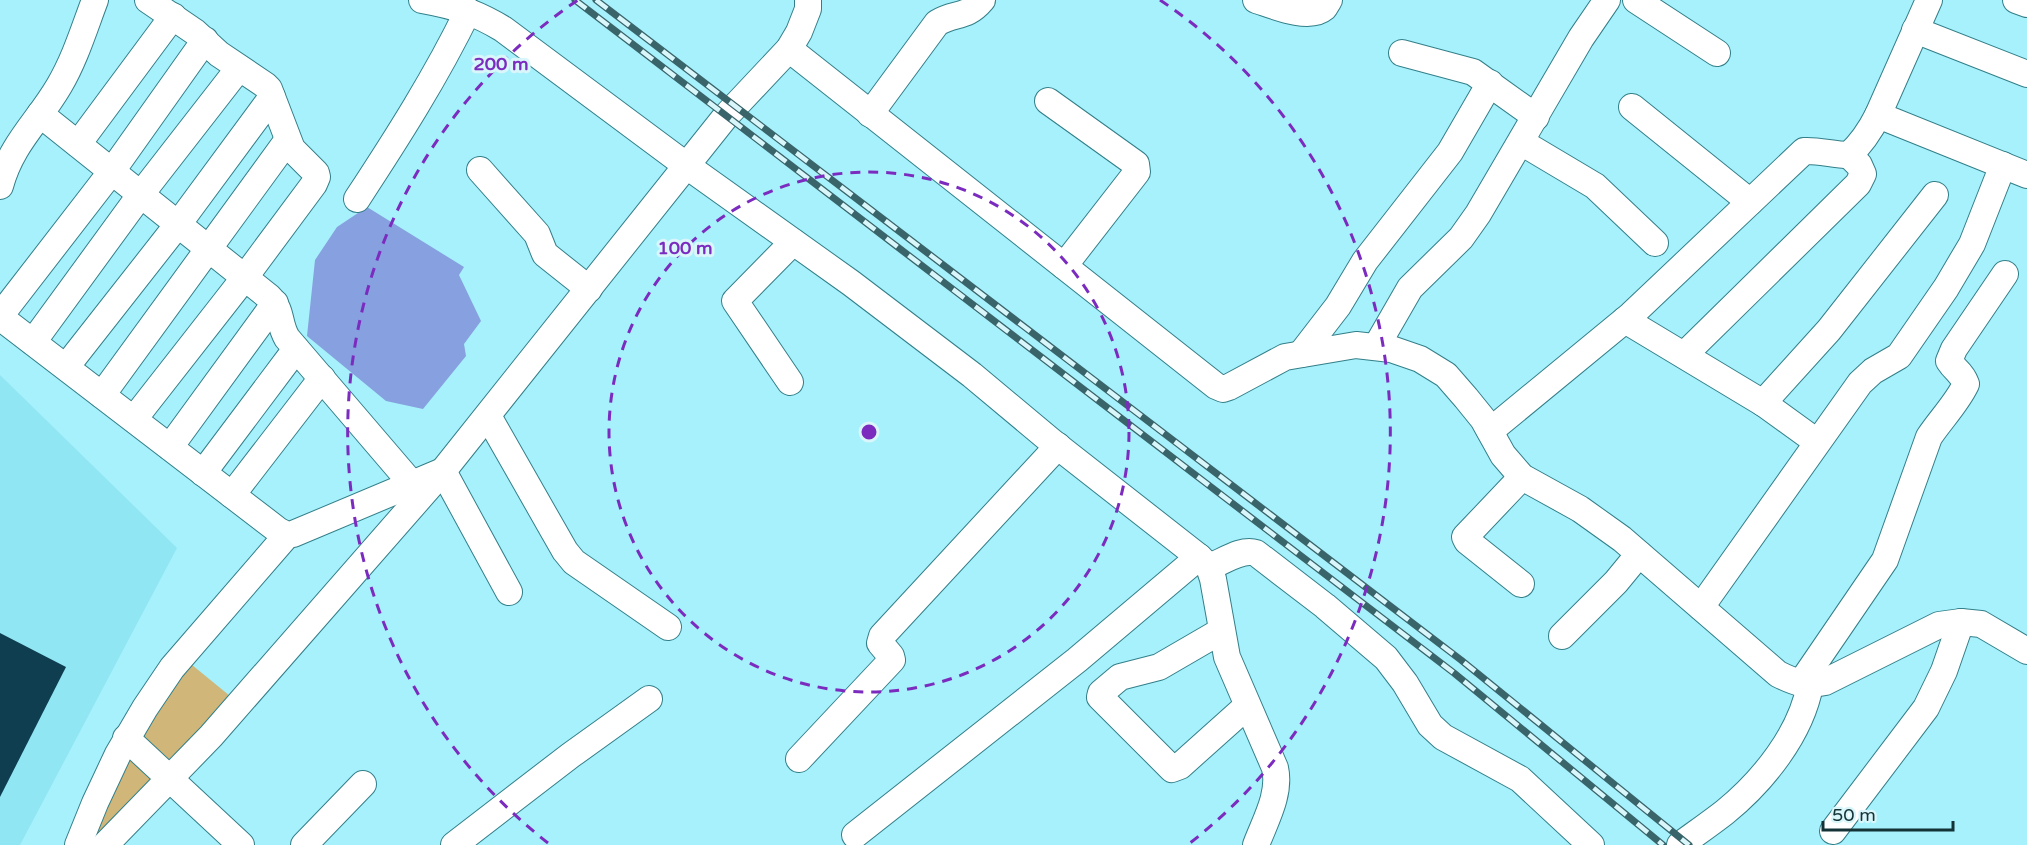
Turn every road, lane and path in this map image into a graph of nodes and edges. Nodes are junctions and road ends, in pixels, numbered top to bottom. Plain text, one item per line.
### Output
1 (95, 0) edge
2 (422, 0) edge
3 (808, 0) edge
4 (982, 0) edge
5 (1329, 0) edge
6 (1607, 0) edge
7 (1636, 0) edge
8 (1929, 0) edge
9 (2016, 0) edge
10 (1273, 2) edge
11 (2027, 4) edge
12 (158, 5) edge
13 (477, 8) edge
14 (1916, 30) junction
15 (205, 40) junction
16 (789, 50) junction
17 (1402, 53) dead end
18 (1717, 53) dead end
19 (239, 68) junction
20 (2027, 74) edge
21 (1490, 83) junction
22 (272, 97) junction
23 (1048, 101) dead end
24 (1632, 107) dead end
25 (40, 114) junction
26 (870, 114) junction
27 (1878, 115) junction
28 (1536, 117) junction
29 (287, 141) junction
30 (1521, 142) junction
31 (78, 144) junction
32 (5, 151) edge
33 (1848, 154) junction
34 (2003, 165) junction
35 (687, 166) junction
36 (480, 170) dead end
37 (112, 171) junction
38 (2027, 175) edge
39 (0, 186) edge
40 (141, 194) junction
41 (1935, 195) dead end
42 (357, 199) dead end
43 (1750, 202) junction
44 (179, 224) junction
45 (793, 242) junction
46 (1655, 243) dead end
47 (209, 248) junction
48 (1065, 266) junction
49 (2005, 274) dead end
50 (245, 277) junction
51 (589, 289) junction
52 (276, 303) junction
53 (0, 316) edge
54 (1625, 320) junction
55 (33, 342) junction
56 (1376, 347) junction
57 (296, 349) junction
58 (1301, 354) junction
59 (1684, 355) junction
60 (66, 367) junction
61 (322, 378) junction
62 (790, 382) dead end
63 (102, 395) junction
64 (1763, 403) junction
65 (488, 416) junction
66 (134, 419) junction
67 (1490, 430) junction
68 (1817, 442) junction
69 (1058, 446) junction
70 (170, 447) junction
71 (443, 471) junction
72 (203, 473) junction
73 (1522, 477) junction
74 (412, 484) junction
75 (232, 495) junction
76 (287, 535) junction
77 (1639, 554) junction
78 (1204, 562) junction
79 (1521, 584) dead end
80 (509, 592) dead end
81 (1701, 607) junction
82 (1961, 622) junction
83 (668, 627) dead end
84 (1221, 631) junction
85 (1562, 636) dead end
86 (2027, 651) edge
87 (1806, 684) junction
88 (649, 699) dead end
89 (1247, 706) junction
90 (126, 738) junction
91 (799, 759) dead end
92 (170, 778) junction
93 (363, 784) dead end
94 (1833, 831) dead end
95 (855, 835) dead end
96 (78, 845) edge
97 (105, 845) edge
98 (241, 845) edge
99 (304, 845) edge
100 (454, 845) edge
101 (1256, 845) edge
102 (1591, 845) edge
103 (1680, 845) edge

1 - 25 street
2 - 13 street
3 - 16 street
4 - 26 street
5 - 10 street
6 - 28 street
7 - 18 street
8 - 14 street
9 - 11 street
12 - 15 street
12 - 31 street
13 - 35 street
13 - 42 street
14 - 20 street
14 - 27 street
15 - 19 street
15 - 37 street
16 - 26 street
16 - 35 street
17 - 21 street
19 - 22 street
19 - 40 street
21 - 28 street
21 - 58 street
22 - 29 street
22 - 44 street
23 - 48 street
24 - 43 street
25 - 31 street
25 - 32 street
26 - 48 street
27 - 33 street
27 - 34 street
28 - 30 street
29 - 47 street
29 - 50 street
30 - 46 street
30 - 56 street
31 - 37 street
32 - 39 street
33 - 43 street
33 - 59 street
34 - 38 street
34 - 68 street
35 - 45 street
35 - 51 street
36 - 51 street
37 - 40 street
37 - 53 street
40 - 44 street
40 - 55 street
41 - 64 street
43 - 54 street
44 - 47 street
44 - 60 street
45 - 62 street
45 - 69 street
47 - 50 street
47 - 63 street
48 - 58 street
49 - 87 street
50 - 52 street
50 - 66 street
51 - 65 street
52 - 57 street
52 - 70 street
53 - 55 street
54 - 59 street
54 - 67 street
55 - 60 street
56 - 58 street
56 - 67 street
57 - 61 street
57 - 72 street
59 - 64 street
60 - 63 street
61 - 74 street
61 - 75 street
63 - 66 street
64 - 68 street
65 - 71 street
65 - 83 street
66 - 70 street
67 - 73 street
68 - 81 street
69 - 78 street
69 - 91 street
70 - 72 street
71 - 74 street
71 - 80 street
71 - 92 street
72 - 75 street
73 - 77 street
73 - 79 street
74 - 76 street
75 - 76 street
76 - 90 street
77 - 81 street
77 - 85 street
78 - 84 street
78 - 95 street
78 - 102 street
81 - 87 street
82 - 86 street
82 - 87 street
82 - 94 street
84 - 89 street
84 - 89 street
87 - 103 street
88 - 100 street
89 - 101 street
90 - 92 street
90 - 96 street
92 - 97 street
92 - 98 street
93 - 99 street

